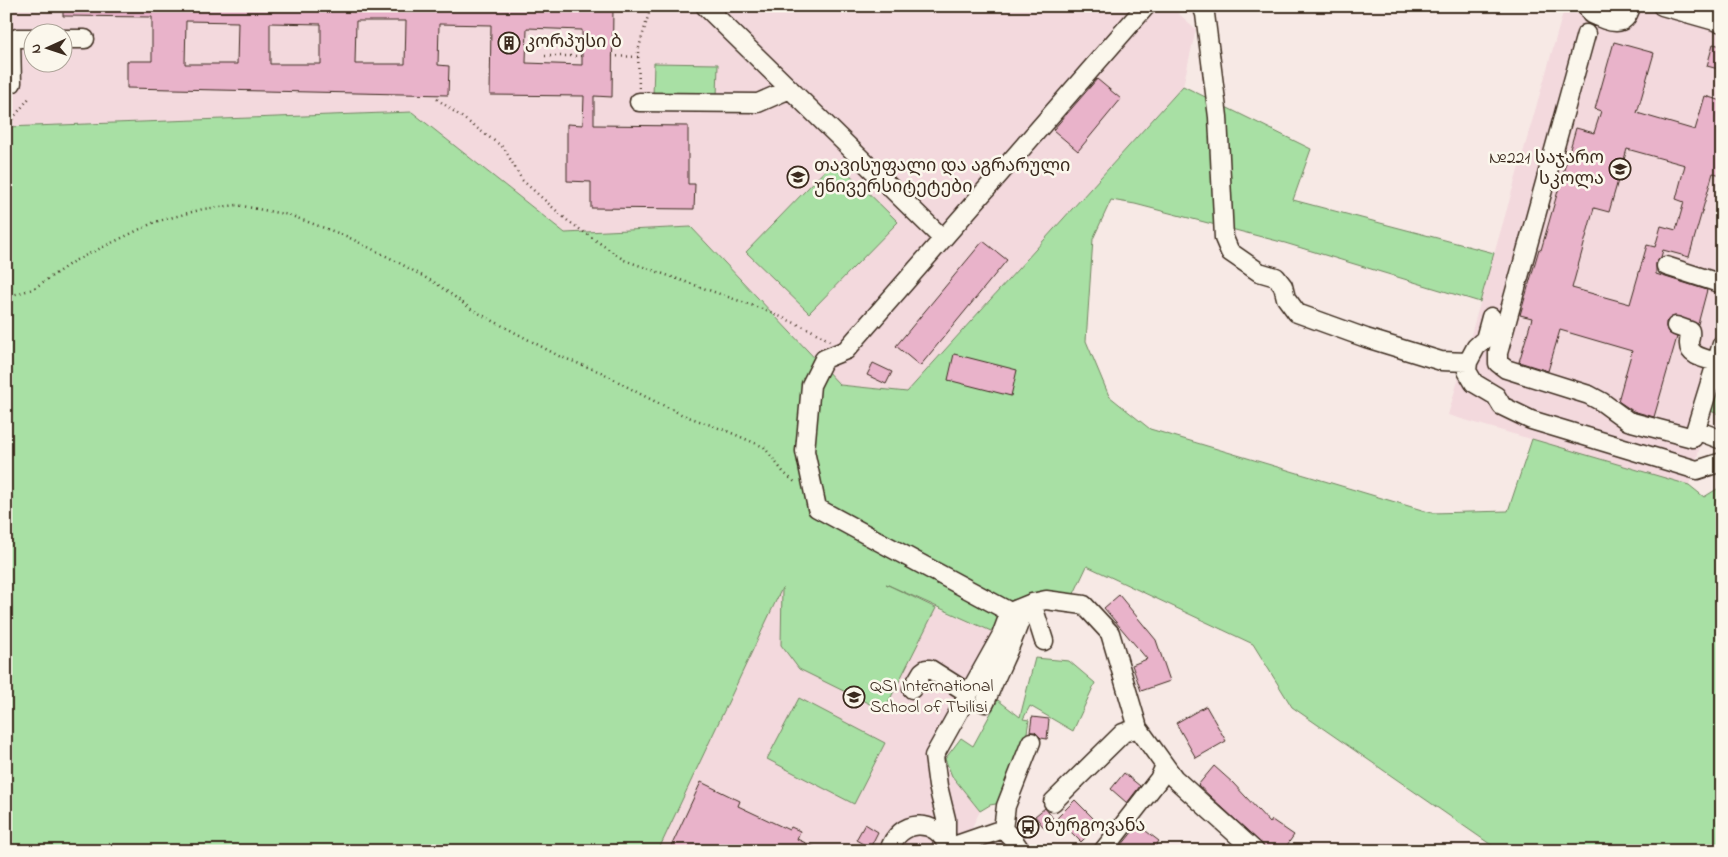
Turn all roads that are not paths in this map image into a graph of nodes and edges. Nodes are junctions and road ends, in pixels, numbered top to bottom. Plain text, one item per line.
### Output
1 (705, 6) edge
2 (1146, 6) edge
3 (1202, 6) edge
4 (1587, 6) edge
5 (1632, 6) edge
6 (1662, 6) edge
7 (1722, 23) edge
8 (1586, 34) dead end
9 (22, 38) edge
10 (72, 39) edge
11 (85, 39) dead end
12 (12, 83) dead end
13 (790, 89) junction
14 (639, 102) road end
15 (943, 239) junction
16 (1666, 266) dead end
17 (1722, 284) edge
18 (1491, 317) dead end
19 (1676, 326) dead end
20 (1722, 344) edge
21 (1468, 362) junction
22 (1716, 362) junction
23 (1696, 430) junction
24 (1722, 440) edge
25 (1722, 462) edge
26 (1022, 607) junction
27 (1044, 641) dead end
28 (912, 689) dead end
29 (968, 694) junction
30 (985, 703) dead end
31 (1138, 728) junction
32 (1031, 742) dead end
33 (1165, 766) junction
34 (938, 786) junction
35 (1053, 802) dead end
36 (931, 828) junction
37 (1012, 839) edge
38 (948, 847) edge
39 (889, 851) edge
40 (1103, 851) edge
41 (1255, 851) edge

1 - 13 street
2 - 15 street
3 - 21 street
4 - 5 street
6 - 7 street
8 - 23 street
9 - 12 street
10 - 11 street
13 - 14 street
13 - 15 street
15 - 26 street
16 - 17 street
18 - 21 street
19 - 22 street
20 - 22 street
21 - 25 street
22 - 23 street
23 - 24 street
26 - 27 street
26 - 29 street
26 - 30 street
26 - 31 street
28 - 29 street
29 - 34 street
31 - 33 street
31 - 35 street
32 - 37 street
33 - 40 street
33 - 41 street
34 - 36 street
34 - 38 street
36 - 38 street
36 - 39 street
37 - 38 street

